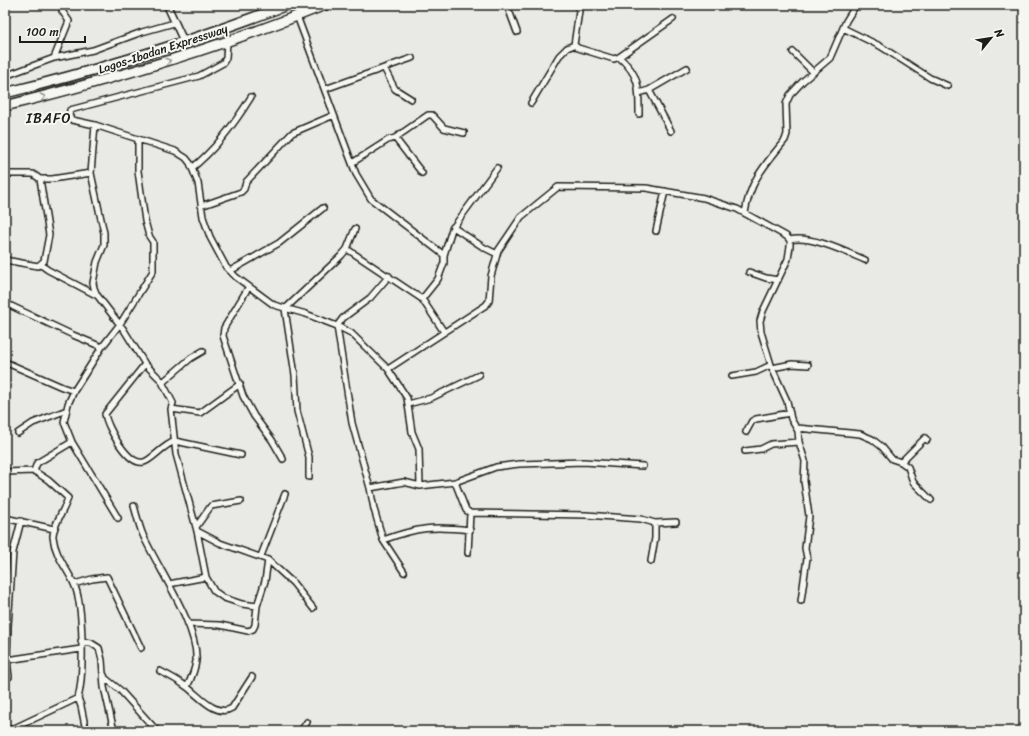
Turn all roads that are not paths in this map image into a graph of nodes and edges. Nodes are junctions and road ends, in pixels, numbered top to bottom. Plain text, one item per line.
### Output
1 (65, 5) edge
2 (167, 5) edge
3 (287, 5) edge
4 (325, 5) edge
5 (507, 5) edge
6 (578, 5) edge
7 (856, 5) edge
8 (297, 16) junction
9 (673, 19) dead end
10 (174, 23) junction
11 (843, 28) junction
12 (517, 32) dead end
13 (184, 42) junction
14 (227, 42) junction
15 (574, 45) junction
16 (793, 52) dead end
17 (619, 57) junction
18 (54, 58) junction
19 (412, 58) dead end
20 (384, 68) junction
21 (687, 68) dead end
22 (813, 72) junction
23 (5, 76) edge
24 (948, 86) dead end
25 (325, 89) junction
26 (649, 90) junction
27 (5, 93) edge
28 (639, 93) junction
29 (251, 96) dead end
30 (411, 99) dead end
31 (531, 103) dead end
32 (5, 106) edge
33 (639, 114) dead end
34 (334, 115) junction
35 (95, 125) junction
36 (671, 131) dead end
37 (464, 133) dead end
38 (395, 138) junction
39 (138, 140) junction
40 (352, 163) junction
41 (192, 168) junction
42 (497, 168) dead end
43 (91, 173) junction
44 (422, 173) dead end
45 (5, 174) edge
46 (40, 178) junction
47 (665, 191) junction
48 (201, 206) junction
49 (323, 208) dead end
50 (745, 213) junction
51 (453, 227) junction
52 (355, 229) dead end
53 (656, 232) dead end
54 (790, 240) junction
55 (347, 249) junction
56 (497, 254) junction
57 (444, 255) junction
58 (5, 260) edge
59 (865, 260) dead end
60 (41, 265) junction
61 (230, 271) junction
62 (748, 272) dead end
63 (389, 276) junction
64 (778, 280) junction
65 (248, 288) junction
66 (97, 295) junction
67 (422, 299) junction
68 (5, 303) edge
69 (284, 309) junction
70 (120, 324) junction
71 (337, 326) junction
72 (444, 332) junction
73 (102, 347) junction
74 (203, 351) dead end
75 (5, 362) edge
76 (145, 364) junction
77 (808, 365) dead end
78 (771, 366) junction
79 (388, 369) junction
80 (479, 375) dead end
81 (732, 376) dead end
82 (163, 382) junction
83 (240, 384) junction
84 (74, 391) junction
85 (408, 404) junction
86 (171, 409) junction
87 (67, 410) junction
88 (790, 413) junction
89 (798, 428) junction
90 (746, 432) dead end
91 (18, 433) dead end
92 (927, 440) dead end
93 (175, 441) junction
94 (72, 442) junction
95 (799, 442) junction
96 (745, 451) dead end
97 (241, 455) dead end
98 (283, 460) dead end
99 (901, 462) junction
100 (643, 466) dead end
101 (34, 471) junction
102 (5, 472) edge
103 (310, 477) dead end
104 (455, 482) junction
105 (420, 486) junction
106 (370, 488) junction
107 (285, 494) dead end
108 (931, 500) dead end
109 (241, 501) dead end
110 (134, 506) dead end
111 (470, 513) junction
112 (5, 518) edge
113 (118, 518) dead end
114 (21, 521) junction
115 (676, 522) dead end
116 (655, 524) junction
117 (54, 529) junction
118 (196, 529) junction
119 (470, 530) junction
120 (384, 540) junction
121 (468, 553) dead end
122 (260, 556) junction
123 (268, 560) junction
124 (651, 561) dead end
125 (404, 572) dead end
126 (206, 577) junction
127 (74, 584) junction
128 (169, 584) junction
129 (801, 601) dead end
130 (257, 606) junction
131 (313, 608) dead end
132 (188, 624) junction
133 (81, 640) junction
134 (141, 648) dead end
135 (81, 649) junction
136 (7, 660) junction
137 (160, 671) dead end
138 (104, 672) junction
139 (252, 677) dead end
140 (5, 679) edge
141 (187, 687) junction
142 (78, 698) junction
143 (307, 722) dead end
144 (8, 731) edge
145 (86, 731) edge
146 (114, 731) edge
147 (157, 731) edge
148 (301, 731) edge

1 - 18 street
2 - 10 street
3 - 13 highway, Lagos-Ibadan Expressway
4 - 8 highway, Lagos-Ibadan Expressway
5 - 12 street
6 - 15 street
7 - 11 street
8 - 14 highway, Lagos-Ibadan Expressway
8 - 25 street
9 - 17 street
10 - 13 street
10 - 18 street
11 - 22 street
11 - 24 street
13 - 27 highway, Lagos-Ibadan Expressway
32 -> 14 highway, Lagos-Ibadan Expressway
14 - 35 street
15 - 17 street
15 - 31 street
16 - 22 street
17 - 28 street
18 - 23 street
19 - 20 street
20 - 25 street
20 - 30 street
21 - 26 street
22 - 50 street
25 - 34 street
26 - 28 street
26 - 36 street
28 - 33 street
29 - 41 street
34 - 40 street
34 - 48 street
35 - 39 street
35 - 43 street
37 - 38 street
38 - 40 street
38 - 44 street
39 - 41 street
39 - 70 street
40 - 57 street
41 - 48 street
42 - 51 street
43 - 46 street
43 - 66 street
45 - 46 street
46 - 60 street
47 - 50 street
47 - 53 street
47 - 56 street
48 - 61 street
49 - 61 street
50 - 54 street
51 - 56 street
51 - 57 street
52 - 55 street
54 - 59 street
54 - 64 street
55 - 63 street
55 - 69 street
56 - 72 street
57 - 67 street
58 - 60 street
60 - 66 street
61 - 65 street
62 - 64 street
63 - 67 street
63 - 71 street
64 - 78 street
65 - 69 street
65 - 83 street
66 - 70 street
67 - 72 street
68 - 73 street
69 - 71 street
69 - 103 street
70 - 73 street
70 - 76 street
71 - 79 street
71 - 106 street
72 - 79 street
73 - 84 street
74 - 82 street
75 - 84 street
76 - 82 street
76 - 93 street
77 - 78 street
78 - 81 street
78 - 88 street
79 - 85 street
80 - 85 street
82 - 86 street
83 - 86 street
83 - 98 street
84 - 87 street
85 - 105 street
86 - 93 street
87 - 91 street
87 - 94 street
88 - 89 street
88 - 90 street
89 - 95 street
89 - 99 street
92 - 99 street
93 - 97 street
93 - 118 street
94 - 101 street
94 - 113 street
95 - 96 street
95 - 129 street
99 - 108 street
100 - 104 street
101 - 102 street
101 - 117 street
104 - 105 street
104 - 111 street
105 - 106 street
106 - 120 street
107 - 122 street
109 - 118 street
110 - 128 street
111 - 116 street
111 - 119 street
112 - 114 street
114 - 117 street
114 - 136 street
115 - 116 street
116 - 124 street
117 - 127 street
118 - 122 street
118 - 126 street
119 - 120 street
119 - 121 street
120 - 125 street
122 - 123 street
123 - 130 street
123 - 131 street
126 - 128 street
126 - 130 street
127 - 133 street
127 - 134 street
128 - 132 street
130 - 132 street
132 - 141 street
133 - 135 street
133 - 138 street
135 - 136 street
135 - 142 street
136 - 140 street
137 - 141 street
138 - 146 street
138 - 147 street
139 - 141 street
142 - 144 street
142 - 145 street
143 - 148 street

